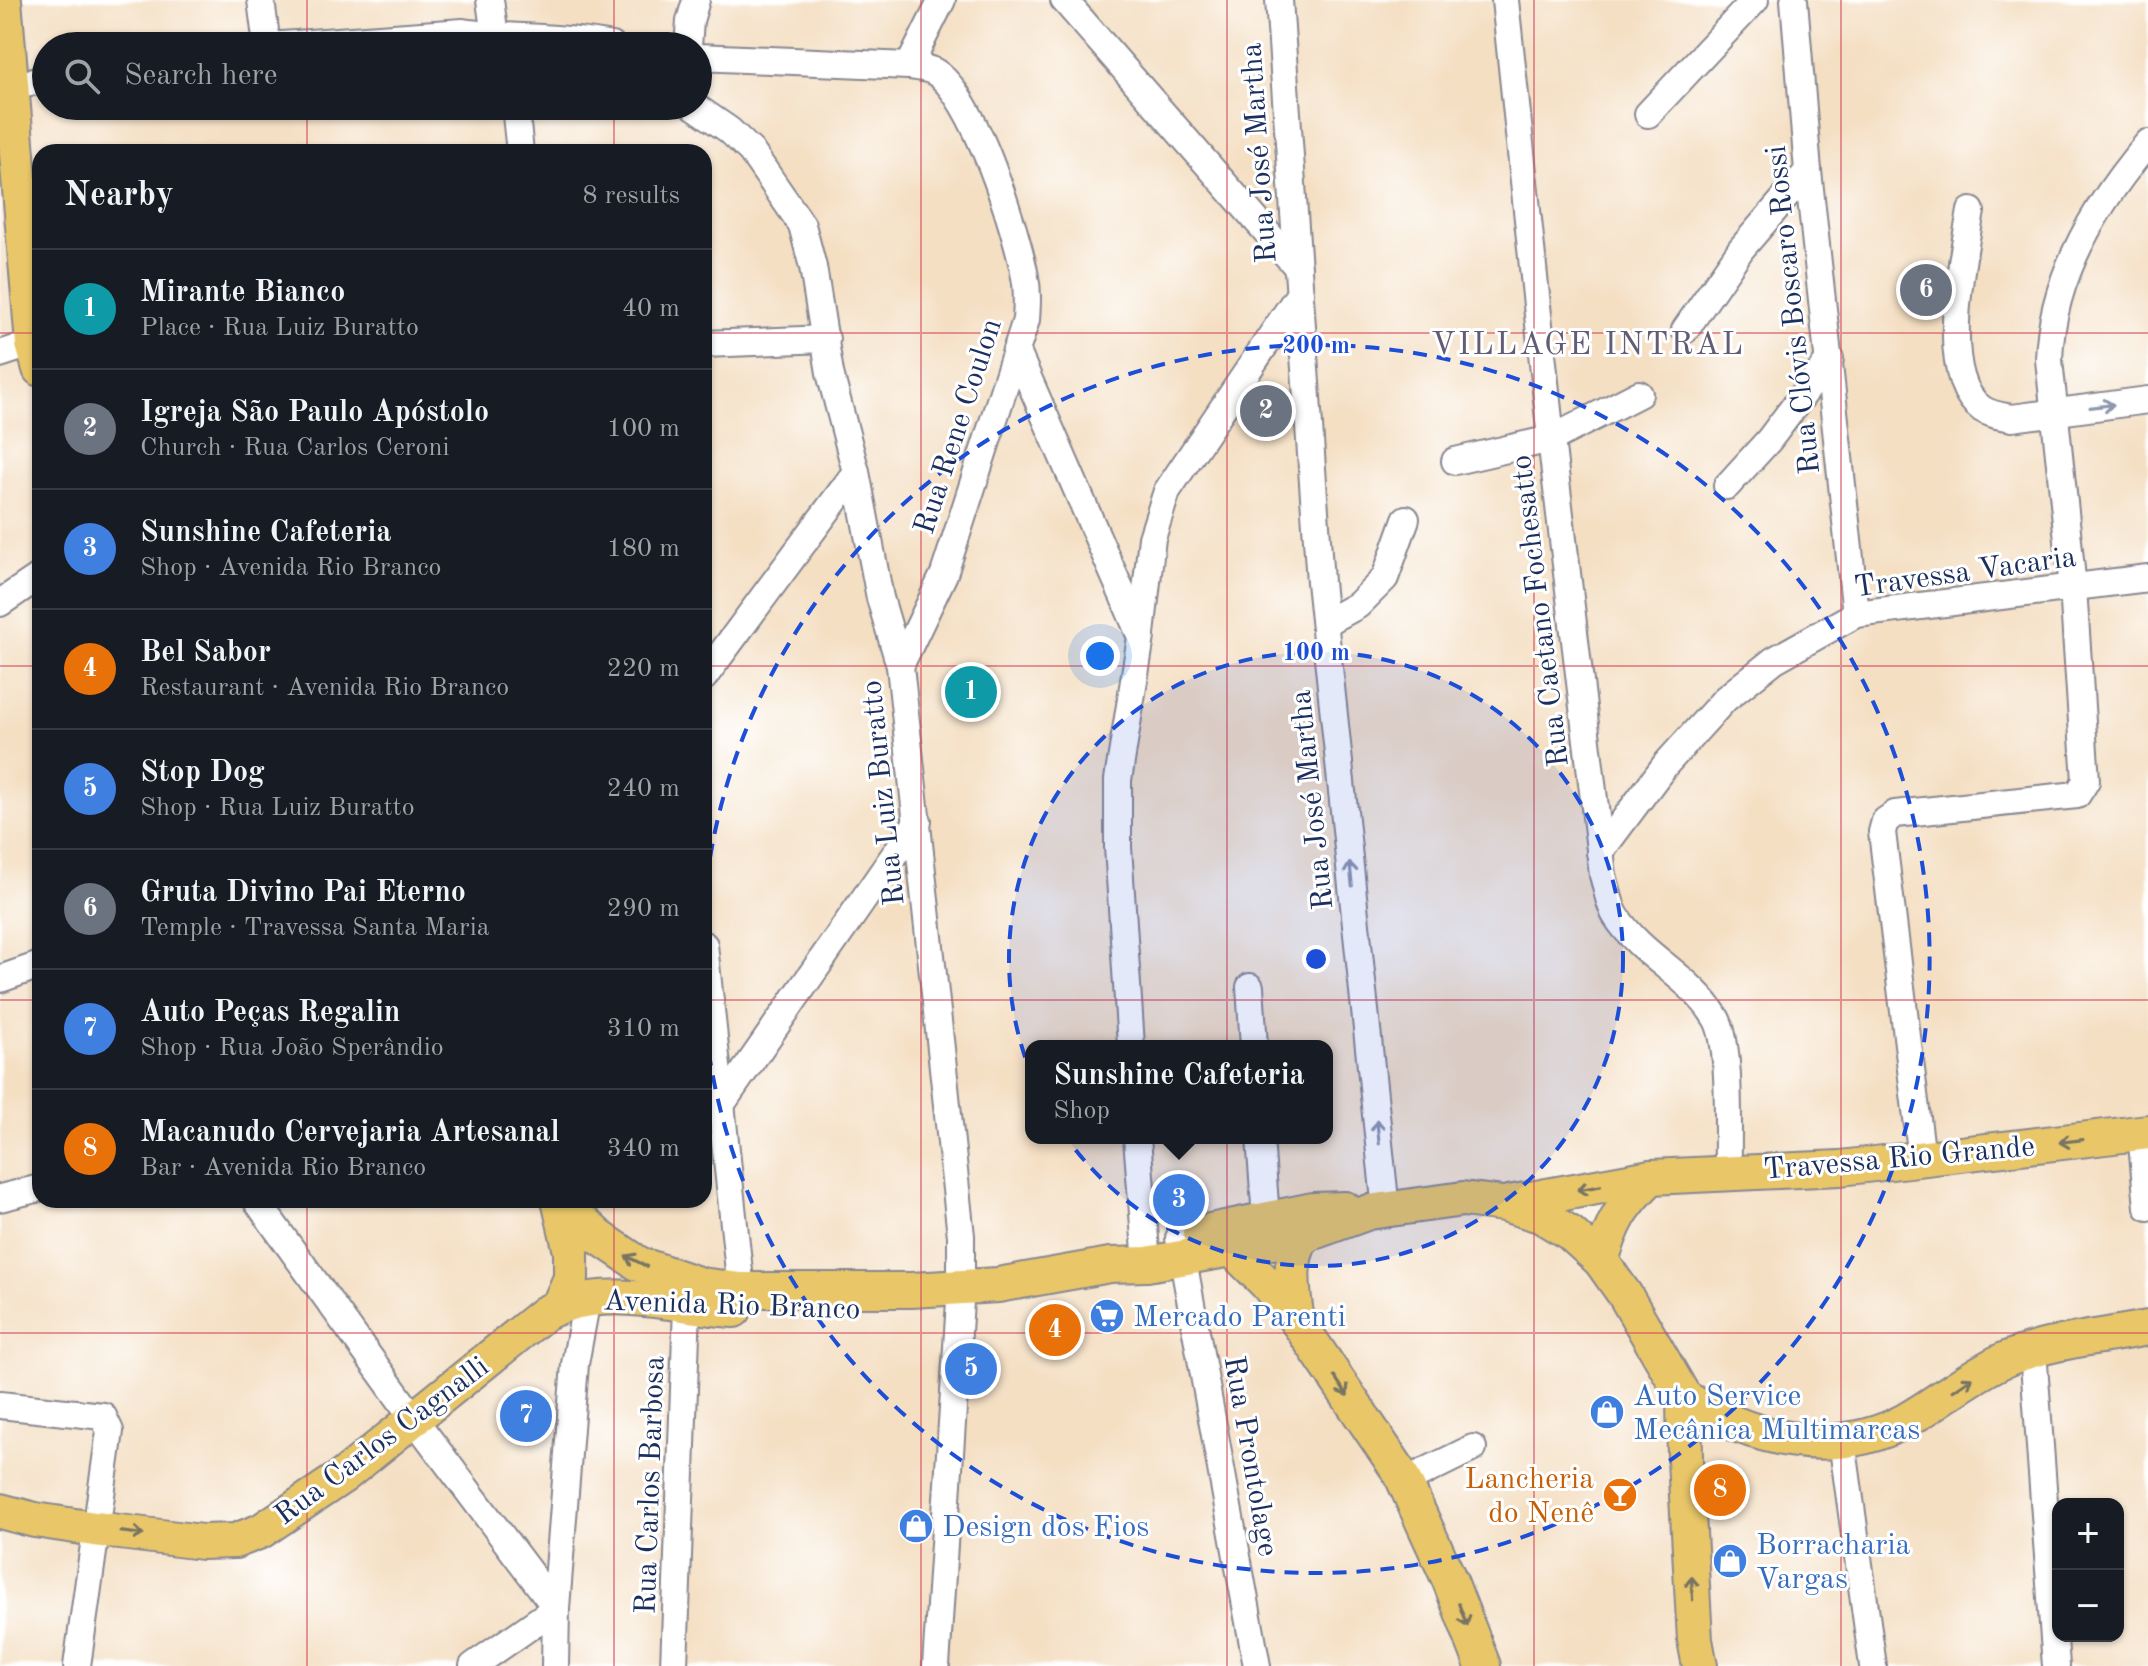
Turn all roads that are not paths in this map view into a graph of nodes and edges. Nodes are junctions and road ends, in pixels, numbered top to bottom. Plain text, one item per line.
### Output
1 (4, 0) edge
2 (261, 0) edge
3 (490, 0) edge
4 (696, 0) edge
5 (942, 0) edge
6 (1064, 0) edge
7 (1279, 0) edge
8 (1505, 0) edge
9 (1755, 0) edge
10 (1794, 0) edge
11 (265, 32) edge
12 (496, 32) edge
13 (689, 32) edge
14 (712, 58) edge
15 (909, 66) junction
16 (32, 82) edge
17 (5, 86) edge
18 (1648, 114) dead end
19 (712, 118) edge
20 (517, 120) edge
21 (2148, 143) edge
22 (519, 144) edge
23 (1808, 171) junction
24 (1971, 211) dead end
25 (1299, 281) junction
26 (32, 303) edge
27 (1685, 330) dead end
28 (826, 339) junction
29 (712, 344) edge
30 (1016, 350) junction
31 (32, 351) edge
32 (0, 354) edge
33 (1830, 359) junction
34 (1639, 394) dead end
35 (2148, 400) edge
36 (2056, 411) junction
37 (1551, 439) junction
38 (1455, 461) dead end
39 (856, 472) junction
40 (1727, 486) dead end
41 (1406, 519) dead end
42 (2148, 578) edge
43 (32, 581) edge
44 (2073, 588) junction
45 (0, 603) edge
46 (1856, 614) junction
47 (1325, 623) junction
48 (1141, 637) junction
49 (712, 666) edge
50 (900, 666) junction
51 (918, 821) junction
52 (1600, 852) junction
53 (32, 968) edge
54 (0, 979) edge
55 (1250, 987) dead end
56 (712, 1011) edge
57 (1131, 1040) edge
58 (1254, 1040) edge
59 (723, 1102) junction
60 (2144, 1132) edge
61 (1137, 1144) edge
62 (1260, 1144) edge
63 (1922, 1159) junction
64 (1728, 1172) junction
65 (1651, 1177) junction
66 (32, 1190) edge
67 (0, 1198) edge
68 (1504, 1204) junction
69 (2148, 1207) edge
70 (262, 1208) edge
71 (561, 1208) edge
72 (568, 1208) edge
73 (1367, 1210) junction
74 (1266, 1218) junction
75 (1300, 1237) junction
76 (1182, 1248) junction
77 (1232, 1249) junction
78 (1146, 1255) junction
79 (1601, 1261) junction
80 (741, 1290) junction
81 (960, 1295) junction
82 (564, 1306) junction
83 (687, 1306) junction
84 (1298, 1322) junction
85 (2148, 1328) edge
86 (2033, 1350) junction
87 (575, 1364) junction
88 (1684, 1397) junction
89 (0, 1405) edge
90 (414, 1419) junction
91 (1842, 1441) junction
92 (1473, 1448) dead end
93 (1404, 1482) junction
94 (0, 1511) edge
95 (95, 1529) junction
96 (556, 1608) junction
97 (77, 1666) edge
98 (473, 1666) edge
99 (555, 1666) edge
100 (674, 1666) edge
101 (936, 1666) edge
102 (1257, 1666) edge
103 (1483, 1666) edge
104 (1700, 1666) edge
105 (1873, 1666) edge
106 (2056, 1666) edge

1 - 17 main road
2 - 11 street
3 - 12 street
4 - 13 street
5 - 15 street
6 - 25 street
7 - 25 street, Rua José Martha
8 - 37 street, Rua Caetano Fochesatto
9 - 18 street
10 - 23 street, Rua Clóvis Boscaro Rossi
14 - 15 street, Rua Rene Coulon
15 - 30 street, Rua Rene Coulon
16 - 17 street
17 - 26 main road
19 - 28 street, Rua Luiz Buratto
20 - 22 street
21 - 36 street
23 - 27 street
23 - 33 street, Rua Clóvis Boscaro Rossi
24 - 36 street
25 - 47 street, Rua José Martha
25 - 48 street
28 - 29 street
28 - 39 street, Rua Luiz Buratto
30 - 48 street
30 - 50 street, Rua Rene Coulon
31 - 32 street
33 - 40 street
33 - 46 street, Rua Clóvis Boscaro Rossi
34 - 37 street
36 -> 35 street
36 - 44 street
37 - 38 street
37 - 52 street, Rua Caetano Fochesatto
39 - 49 street
39 - 50 street, Rua Luiz Buratto
41 - 47 street
42 - 44 street, Travessa Vacaria
43 - 45 street
44 - 46 street, Travessa Vacaria
44 - 63 street
46 - 52 street, Travessa Vacaria
73 -> 47 street, Rua José Martha
48 - 57 street
50 - 51 street, Rua Luiz Buratto
51 - 59 street
51 - 81 street, Rua Luiz Buratto
52 - 64 street, Rua Caetano Fochesatto
53 - 54 street
55 - 58 street
56 - 59 street
59 - 80 street
60 -> 63 main road, Travessa Rio Grande
60 - 69 street
61 - 78 street
62 - 74 street
63 - 64 main road, Travessa Rio Grande
64 - 65 main road, Travessa Rio Grande
65 -> 68 main road, Travessa Rio Grande
65 - 79 main road
66 - 67 street
68 - 73 main road, Avenida Rio Branco
68 - 79 main road, Avenida Rio Branco
70 - 90 street
71 - 82 main road
80 -> 72 main road, Avenida Rio Branco
73 - 74 main road, Avenida Rio Branco
73 - 75 main road, Avenida Rio Branco
74 - 76 main road, Avenida Rio Branco
75 - 77 main road, Avenida Rio Branco
75 - 84 main road
76 - 77 main road, Avenida Rio Branco
76 - 78 main road, Avenida Rio Branco
76 - 102 street, Rua Prontolage
77 - 84 main road
78 - 81 main road, Avenida Rio Branco
79 - 88 main road, Avenida Rio Branco
80 - 81 main road, Avenida Rio Branco
81 - 83 main road, Avenida Rio Branco
81 - 101 street, Rua Luiz Buratto
82 - 83 main road, Avenida Rio Branco
82 - 87 street
82 - 87 street
82 - 90 main road, Rua Carlos Cagnalli
83 - 100 street, Rua Carlos Barbosa
84 -> 93 main road
85 - 86 main road
91 -> 86 main road
86 - 106 street
87 - 96 street
88 - 91 main road
104 -> 88 main road, Avenida Rio Branco
89 - 95 street
95 -> 90 main road, Rua Carlos Cagnalli
90 - 96 street
91 - 105 street
92 - 93 street
93 -> 103 main road
94 - 95 main road, Rua Carlos Cagnalli
95 - 97 street
96 - 98 street
96 - 99 street

